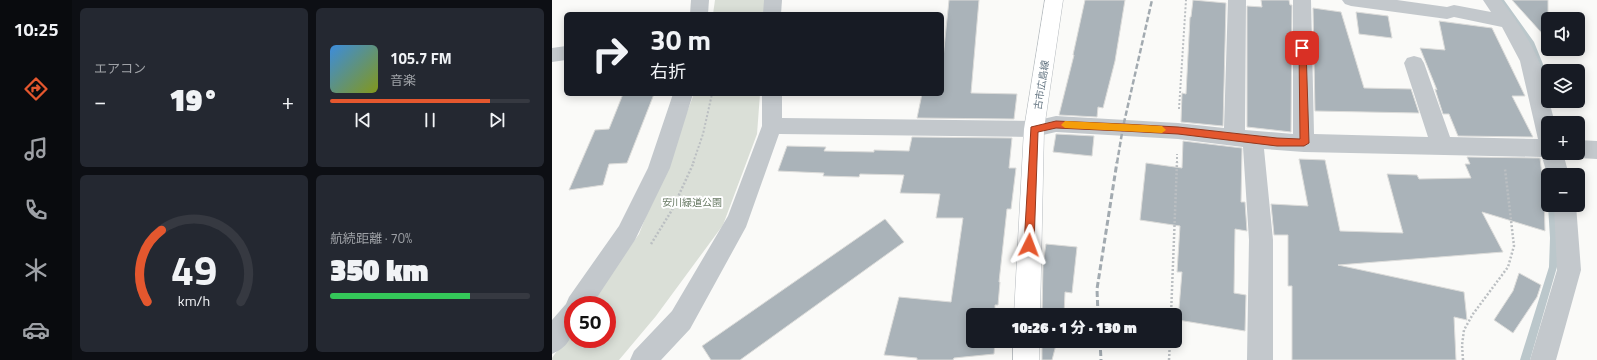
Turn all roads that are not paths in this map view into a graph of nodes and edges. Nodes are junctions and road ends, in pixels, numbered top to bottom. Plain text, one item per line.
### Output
1 (700, 0) edge
2 (773, 0) edge
3 (1054, 0) edge
4 (1237, 0) edge
5 (1302, 0) edge
6 (1351, 0) edge
7 (1439, 0) edge
8 (1492, 0) edge
9 (1454, 11) junction
10 (699, 12) edge
11 (772, 12) edge
12 (1508, 22) junction
13 (564, 53) edge
14 (552, 55) edge
15 (1414, 63) dead end
16 (682, 96) edge
17 (772, 96) edge
18 (1543, 116) edge
19 (772, 126) junction
20 (1034, 129) junction
21 (1244, 139) junction
22 (1304, 143) junction
23 (1442, 146) junction
24 (1541, 148) edge
25 (1585, 149) edge
26 (1597, 150) edge
27 (1565, 212) edge
28 (584, 296) edge
29 (1027, 308) edge
30 (564, 325) edge
31 (552, 341) edge
32 (1026, 348) edge
33 (643, 360) edge
34 (1026, 360) edge
35 (1260, 360) edge
36 (1542, 360) edge

1 - 10 street
2 - 11 street
3 - 20 main road, 古市広島線
4 - 21 street
5 - 22 street
6 - 9 street
7 - 9 street
8 - 12 street
9 - 12 street
12 - 18 street
13 - 14 street
15 - 23 street
16 - 28 street
17 - 19 street
19 - 20 street
19 - 33 street
20 - 21 street
20 - 29 main road, 古市広島線
21 - 22 street
21 - 35 street
22 - 23 street
23 - 24 street
25 - 26 street
27 - 36 street
30 - 31 street
32 - 34 main road

